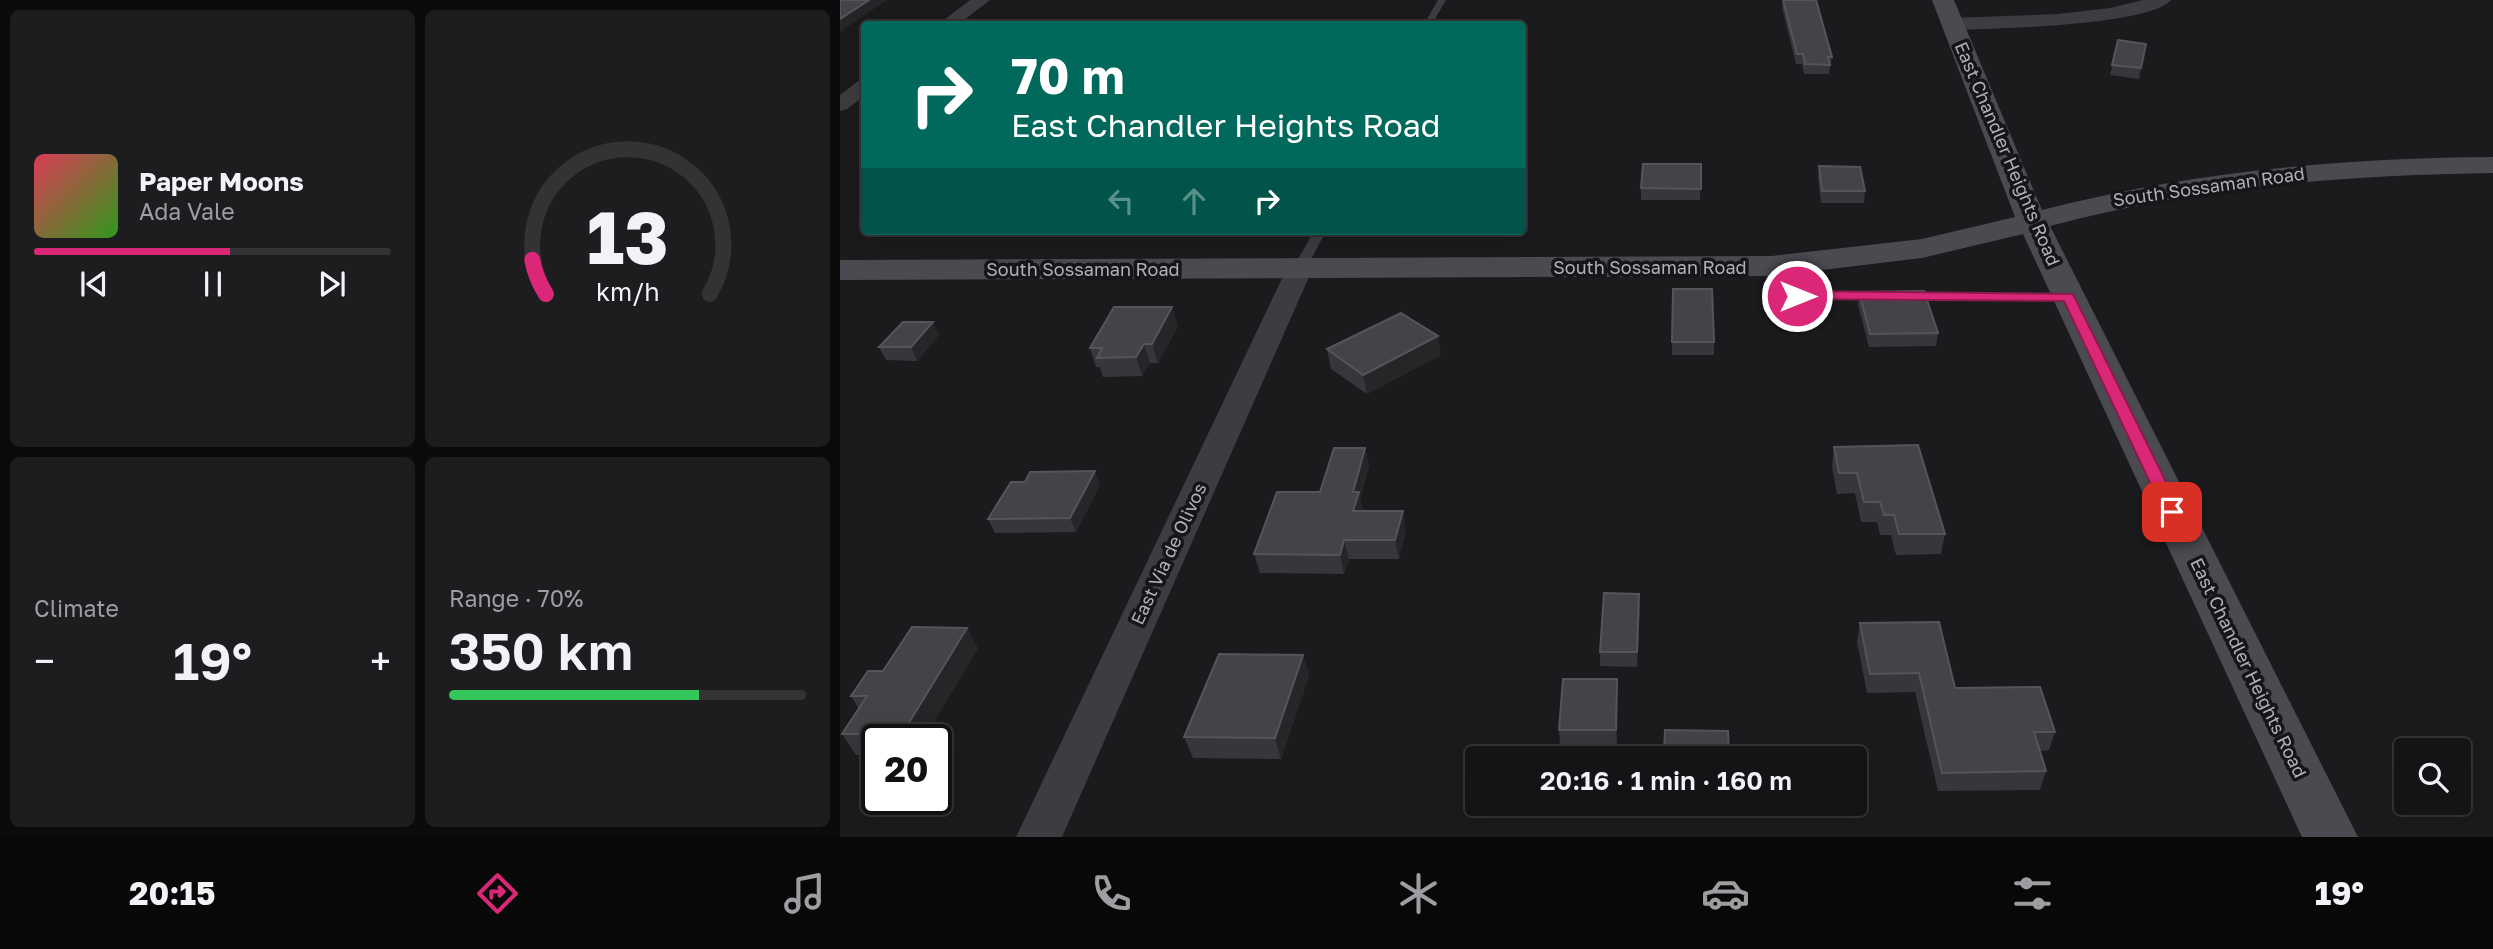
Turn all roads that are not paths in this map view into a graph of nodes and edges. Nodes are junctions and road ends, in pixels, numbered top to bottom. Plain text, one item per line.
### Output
1 (981, 0) edge
2 (1442, 0) edge
3 (2162, 0) edge
4 (1948, 12) edge
5 (952, 21) edge
6 (1431, 21) edge
7 (861, 88) edge
8 (840, 105) edge
9 (2493, 164) edge
10 (2032, 221) junction
11 (1318, 235) edge
12 (1792, 264) junction
13 (840, 270) edge
14 (1299, 270) junction
15 (2068, 297) junction
16 (1039, 837) edge
17 (2330, 837) edge

1 - 5 street
2 - 6 lane
3 - 4 street
4 - 10 main road, East Chandler Heights Road
7 - 8 street
9 - 10 main road, South Sossaman Road
10 - 12 main road, South Sossaman Road
10 - 15 main road, East Chandler Heights Road
11 - 14 lane
12 - 14 main road, South Sossaman Road
12 - 15 lane
13 - 14 main road, South Sossaman Road
14 - 16 street, East Via de Olivos
15 - 17 main road, East Chandler Heights Road

